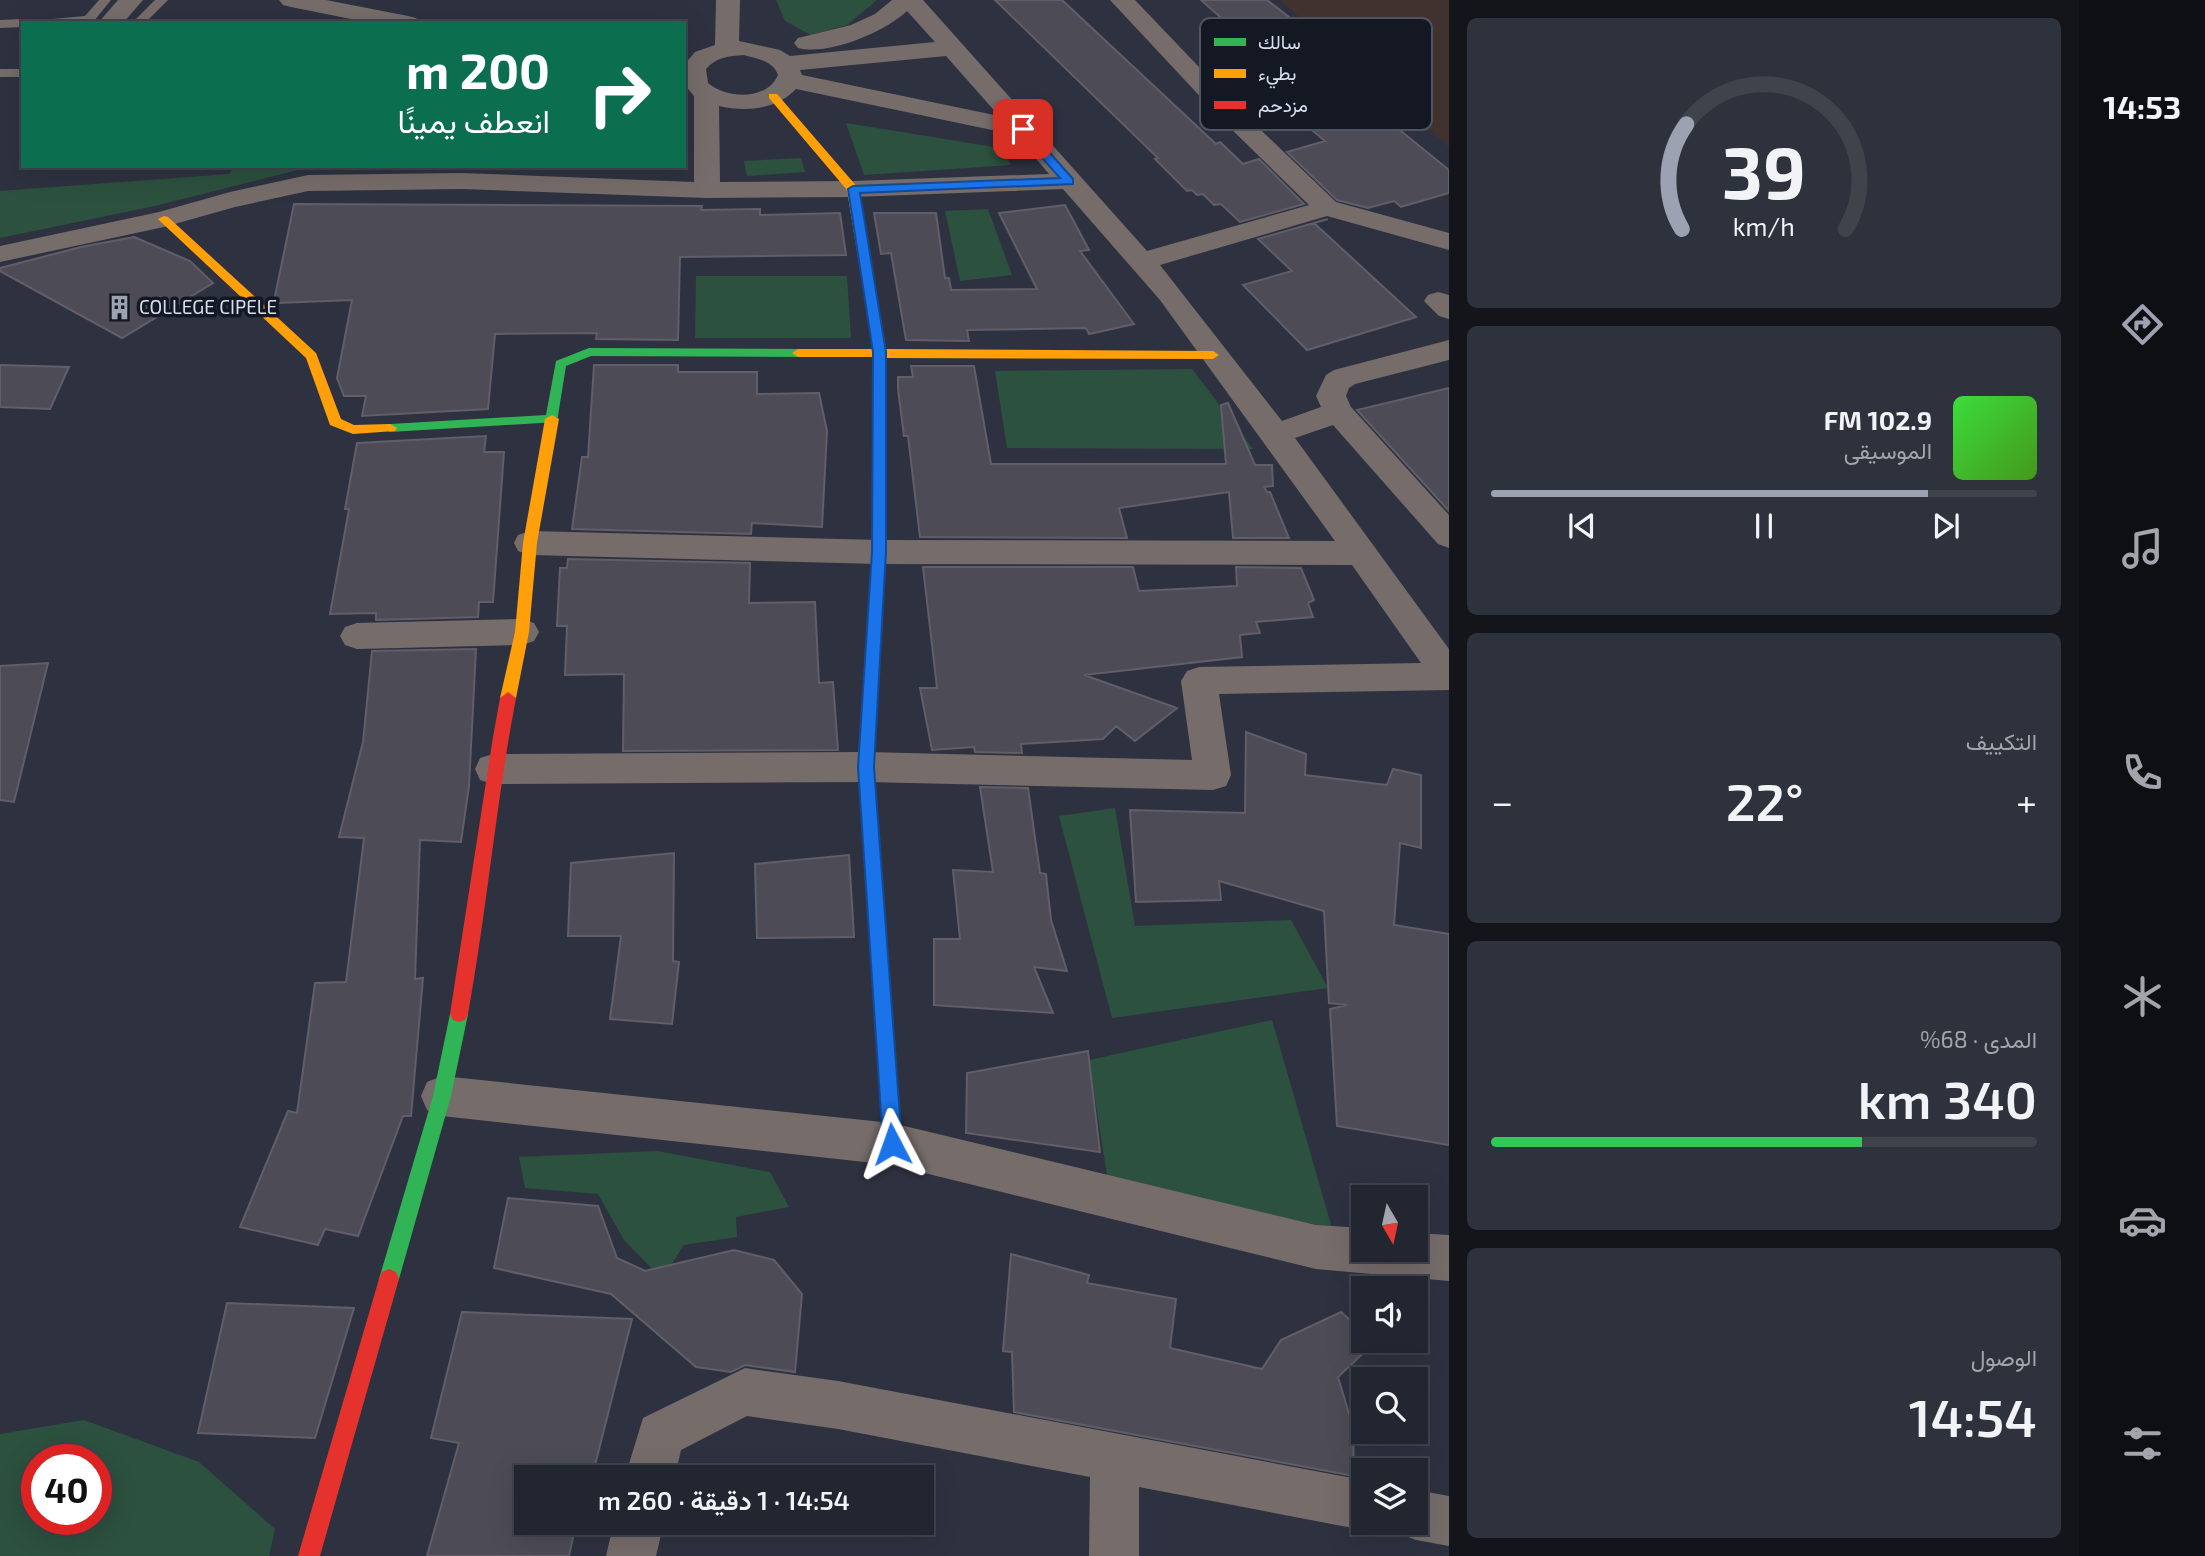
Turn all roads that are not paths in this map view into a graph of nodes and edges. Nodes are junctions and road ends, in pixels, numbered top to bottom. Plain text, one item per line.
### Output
1 (105, 0) edge
2 (131, 0) edge
3 (162, 0) edge
4 (291, 0) edge
5 (728, 0) edge
6 (905, 0) edge
7 (910, 0) edge
8 (1122, 0) edge
9 (78, 21) edge
10 (112, 21) edge
11 (140, 21) edge
12 (398, 21) edge
13 (21, 23) edge
14 (0, 24) edge
15 (951, 48) junction
16 (727, 49) junction
17 (763, 51) junction
18 (0, 73) edge
19 (21, 73) edge
20 (783, 80) junction
21 (1200, 82) edge
22 (694, 83) edge
23 (1023, 129) junction
24 (1246, 130) edge
25 (1069, 181) junction
26 (853, 189) junction
27 (707, 190) junction
28 (1327, 208) junction
29 (164, 219) junction
30 (1444, 238) edge
31 (0, 254) edge
32 (1144, 261) junction
33 (1449, 350) edge
34 (880, 352) junction
35 (1213, 355) junction
36 (1339, 412) junction
37 (552, 419) junction
38 (1276, 434) junction
39 (1449, 536) edge
40 (530, 543) junction
41 (879, 552) junction
42 (1359, 553) junction
43 (522, 632) junction
44 (357, 636) dead end
45 (1449, 676) edge
46 (866, 767) junction
47 (493, 769) junction
48 (442, 1096) junction
49 (892, 1144) junction
50 (1449, 1258) edge
51 (1115, 1458) junction
52 (653, 1465) edge
53 (1351, 1503) edge
54 (1428, 1517) edge
55 (1449, 1521) edge
56 (636, 1535) edge
57 (309, 1556) edge
58 (631, 1556) edge
59 (1114, 1556) edge

1 - 9 lane
2 - 10 street
3 - 11 lane
4 - 12 street
5 - 16 street
6 - 17 street
7 - 15 street
8 - 21 street
13 - 14 lane
15 - 20 street
15 - 23 street
16 - 17 street
16 - 22 street
17 - 20 street
18 - 19 lane
20 - 22 street
20 - 23 street
20 - 26 street
22 - 27 street
23 - 25 street
24 - 28 street
25 - 26 street
25 - 32 street
26 - 27 street
26 - 34 street
27 - 29 street
28 - 30 street
28 - 32 street
29 - 31 street
29 - 37 street
32 - 35 street
33 - 36 street
34 - 35 street
34 - 37 street
34 - 41 street
35 - 38 street
36 - 38 street
36 - 39 street
37 - 40 street
38 - 42 street
40 - 41 street
40 - 43 street
41 - 42 street
41 - 46 street
42 - 45 street
43 - 44 street
43 - 47 street
45 - 46 street
46 - 47 street
46 - 49 street
47 - 48 street
48 - 49 street
48 - 57 street
49 - 50 street
51 - 52 street
51 - 53 street
51 - 59 street
54 - 55 street
56 - 58 street

